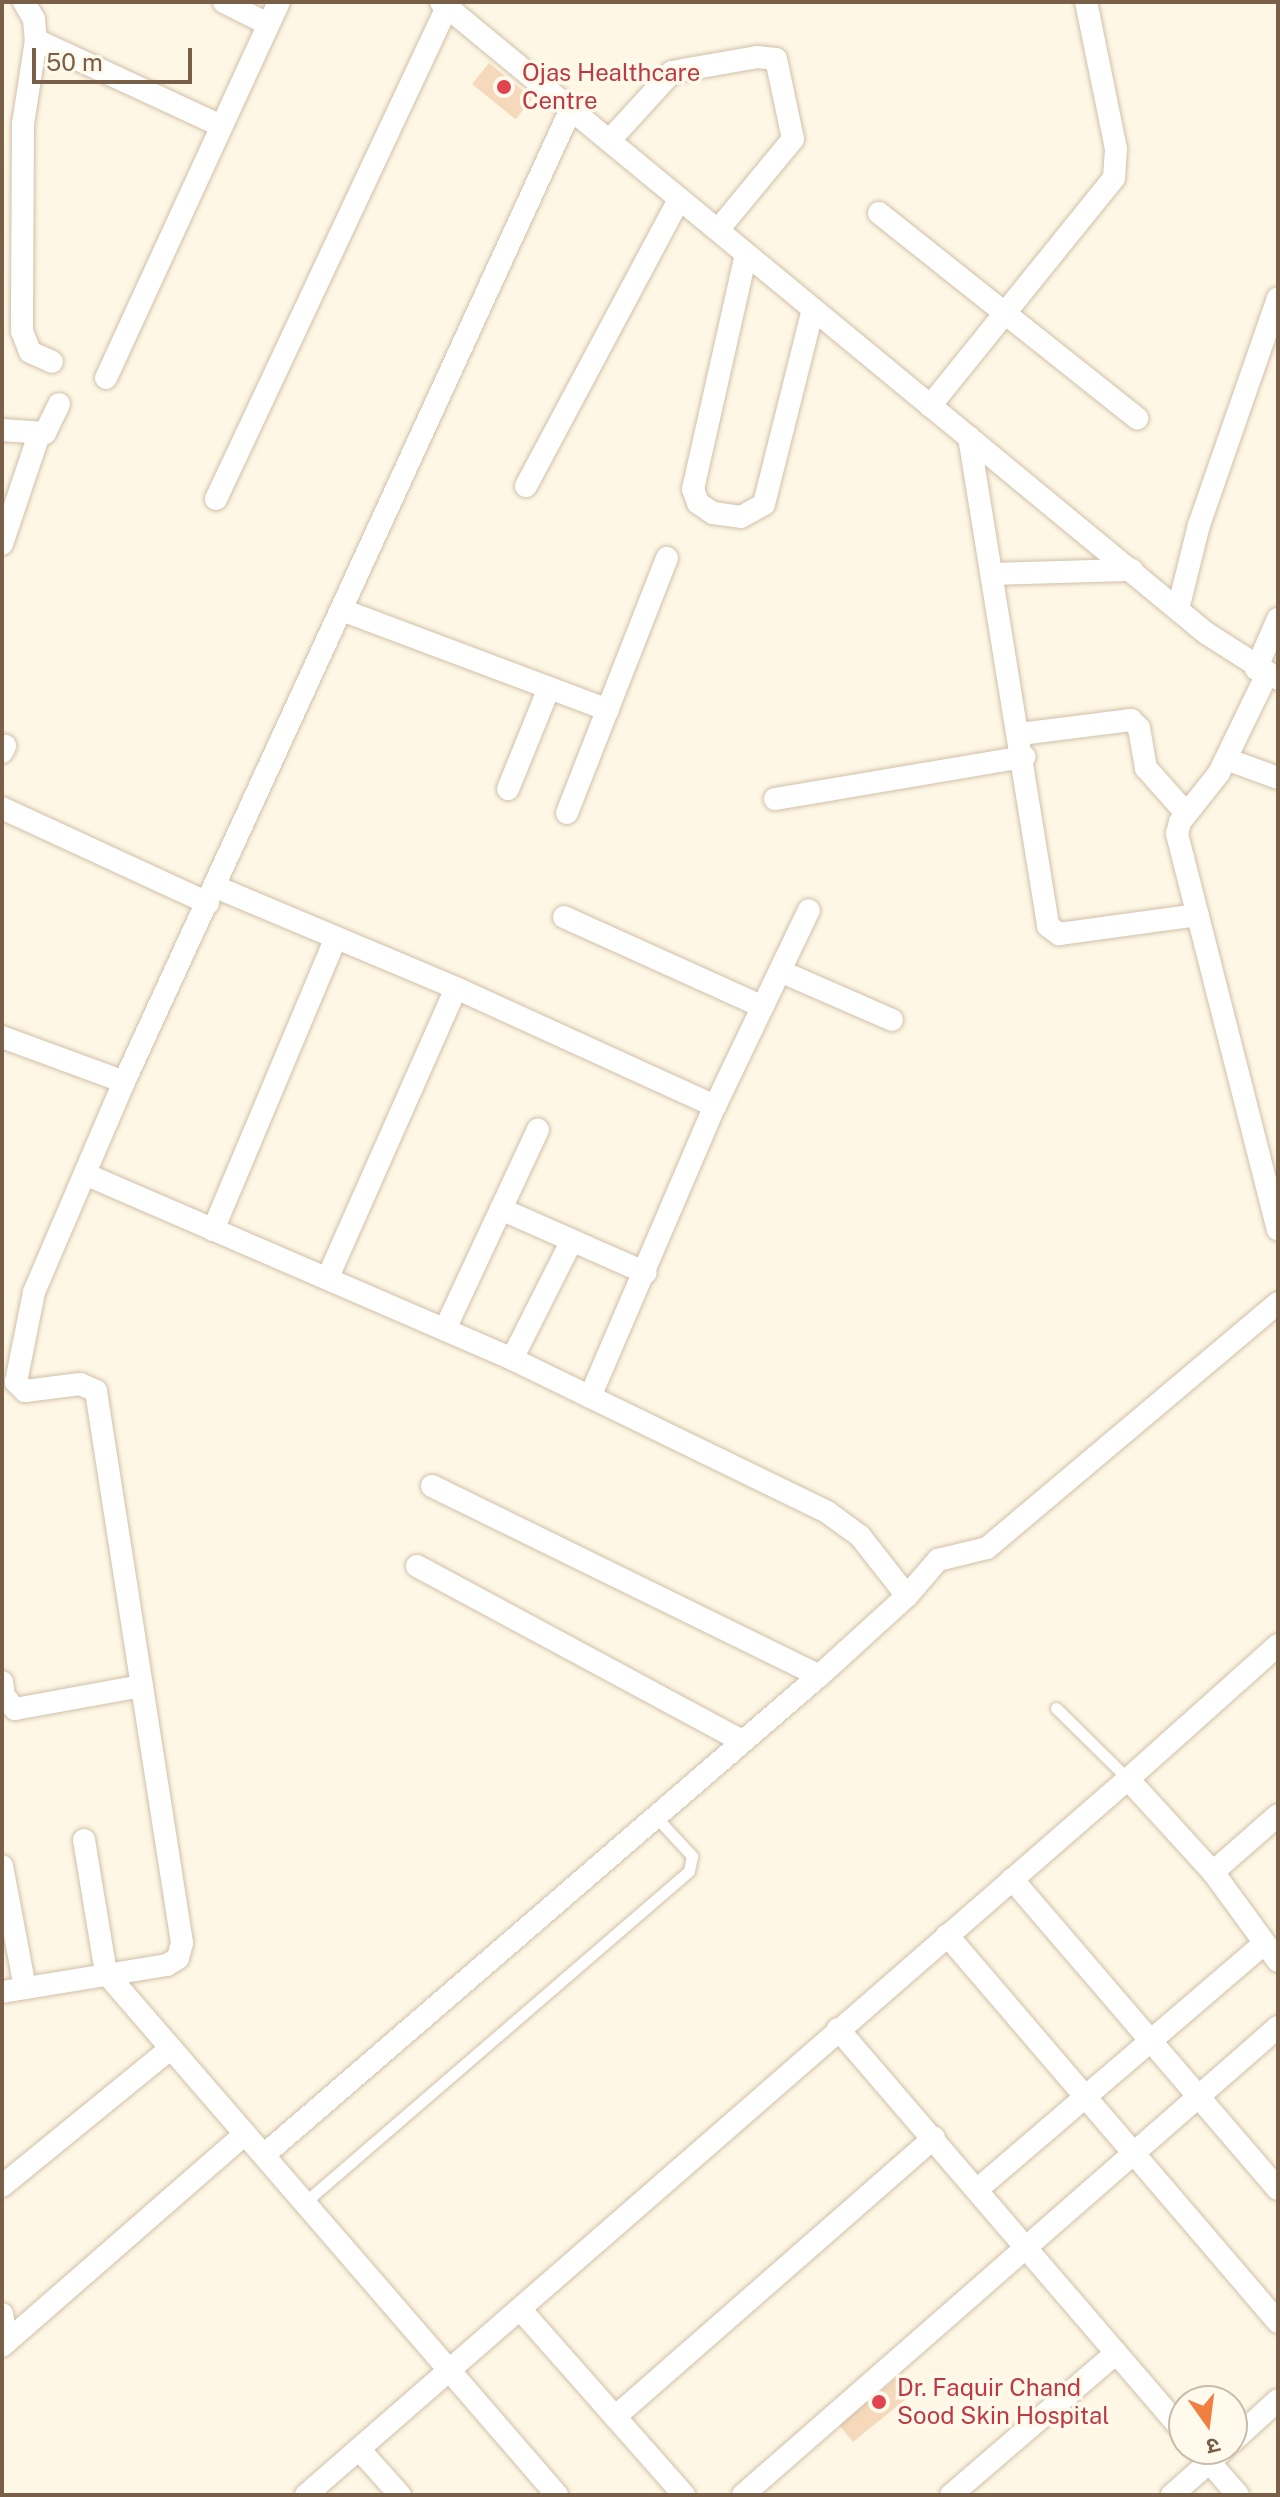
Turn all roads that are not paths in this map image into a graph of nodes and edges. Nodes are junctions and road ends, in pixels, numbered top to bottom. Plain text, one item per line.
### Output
1 (24, 2) edge
2 (224, 2) edge
3 (279, 2) edge
4 (1086, 2) edge
5 (444, 4) edge
6 (268, 24) junction
7 (36, 40) junction
8 (571, 109) junction
9 (221, 126) junction
10 (609, 141) junction
11 (679, 199) junction
12 (879, 213) dead end
13 (718, 230) junction
14 (746, 254) junction
15 (1278, 298) edge
16 (813, 309) junction
17 (1008, 311) junction
18 (52, 362) dead end
19 (106, 378) dead end
20 (59, 404) dead end
21 (930, 406) junction
22 (1137, 418) dead end
23 (2, 430) edge
24 (39, 435) junction
25 (969, 437) junction
26 (526, 486) dead end
27 (216, 499) dead end
28 (2, 544) edge
29 (667, 558) dead end
30 (1132, 570) junction
31 (994, 574) junction
32 (1178, 609) junction
33 (342, 610) junction
34 (1278, 619) edge
35 (1267, 674) edge
36 (549, 688) junction
37 (608, 710) junction
38 (1020, 734) junction
39 (1024, 757) junction
40 (1226, 759) junction
41 (1278, 778) edge
42 (508, 789) dead end
43 (775, 799) dead end
44 (2, 808) edge
45 (567, 813) dead end
46 (1186, 813) junction
47 (212, 895) junction
48 (809, 910) dead end
49 (1198, 915) junction
50 (564, 917) dead end
51 (336, 938) junction
52 (780, 971) junction
53 (456, 988) junction
54 (763, 1007) junction
55 (892, 1020) dead end
56 (2, 1037) edge
57 (124, 1082) junction
58 (715, 1106) junction
59 (538, 1130) dead end
60 (85, 1174) junction
61 (501, 1209) junction
62 (1278, 1229) edge
63 (213, 1230) junction
64 (572, 1240) junction
65 (646, 1273) junction
66 (328, 1277) junction
67 (1278, 1303) edge
68 (445, 1329) junction
69 (10, 1343) edge
70 (512, 1359) junction
71 (590, 1397) junction
72 (432, 1486) dead end
73 (417, 1566) dead end
74 (907, 1596) junction
75 (1278, 1645) edge
76 (819, 1676) junction
77 (2, 1682) edge
78 (142, 1686) junction
79 (1056, 1708) dead end
80 (740, 1740) junction
81 (1128, 1779) junction
82 (654, 1815) junction
83 (1278, 1815) edge
84 (84, 1840) dead end
85 (2, 1866) edge
86 (1213, 1872) junction
87 (1012, 1879) junction
88 (947, 1935) junction
89 (1271, 1952) edge
90 (106, 1973) junction
91 (25, 1988) junction
92 (2, 1992) edge
93 (1278, 2027) edge
94 (838, 2029) junction
95 (1152, 2041) junction
96 (171, 2048) junction
97 (1088, 2095) junction
98 (1198, 2097) junction
99 (245, 2134) junction
100 (934, 2138) junction
101 (1137, 2150) junction
102 (264, 2155) junction
103 (2, 2186) edge
104 (979, 2188) junction
105 (1278, 2189) edge
106 (304, 2203) junction
107 (1024, 2246) junction
108 (520, 2309) junction
109 (2, 2314) edge
110 (1278, 2322) edge
111 (5, 2344) edge
112 (1116, 2353) junction
113 (449, 2371) junction
114 (1278, 2400) edge
115 (1168, 2413) edge
116 (615, 2417) junction
117 (1248, 2427) edge
118 (359, 2449) junction
119 (1200, 2465) edge
120 (1219, 2465) edge
121 (306, 2495) edge
122 (400, 2495) edge
123 (557, 2495) edge
124 (684, 2495) edge
125 (743, 2495) edge
126 (951, 2495) edge
127 (1172, 2495) edge
128 (1238, 2495) edge

1 - 7 street
2 - 6 street
3 - 6 street
4 - 17 street
5 - 8 street
5 - 27 street
6 - 9 street
7 - 9 street
7 - 18 street
8 - 10 street
8 - 33 street
9 - 19 street
10 - 11 street
10 - 13 street
11 - 13 street
11 - 26 street
12 - 17 street
13 - 14 street
14 - 16 street
14 - 16 street
15 - 32 street
16 - 21 street
17 - 21 street
17 - 22 street
20 - 24 street
21 - 25 street
23 - 24 street
24 - 28 street
25 - 30 street
25 - 31 street
29 - 37 street
30 - 31 street
30 - 32 street
31 - 38 street
32 - 35 street
33 - 36 street
33 - 47 street
34 - 35 street
35 - 40 street
36 - 37 street
36 - 42 street
37 - 45 street
38 - 39 street
38 - 46 street
39 - 43 street
39 - 49 street
40 - 41 street
40 - 46 street
44 - 47 street
46 - 49 street
47 - 51 street
47 - 57 street
48 - 52 street
49 - 62 street
50 - 54 street
51 - 53 street
51 - 63 street
52 - 54 street
52 - 55 street
53 - 58 street
53 - 66 street
54 - 58 street
56 - 57 street
57 - 60 street
58 - 65 street
59 - 61 street
60 - 63 street
60 - 69 street
61 - 64 street
61 - 68 street
63 - 66 street
64 - 65 street
64 - 70 street
65 - 71 street
66 - 68 street
67 - 74 street
68 - 70 street
69 - 78 street
70 - 71 street
71 - 74 street
72 - 76 street
73 - 80 street
74 - 76 street
75 - 81 street
76 - 80 street
77 - 78 street
78 - 90 street
79 - 81 lane
80 - 82 street
81 - 86 street
81 - 87 street
82 - 102 street
82 - 106 lane
83 - 86 street
84 - 90 street
85 - 91 street
86 - 89 street
87 - 88 street
87 - 95 street
88 - 94 street
88 - 97 street
89 - 95 street
90 - 91 street
90 - 96 street
91 - 92 street
93 - 98 street
94 - 100 street
94 - 108 street
95 - 97 street
95 - 98 street
96 - 99 street
96 - 103 street
97 - 101 street
97 - 104 street
98 - 101 street
98 - 105 street
99 - 102 street
99 - 111 street
100 - 104 street
100 - 116 street
101 - 107 street
101 - 110 street
102 - 106 street
104 - 107 street
106 - 113 street
107 - 112 street
107 - 125 street
108 - 113 street
108 - 116 street
109 - 111 street
112 - 115 street
112 - 126 street
113 - 118 street
113 - 123 street
114 - 117 street
116 - 124 street
118 - 121 street
118 - 122 street
119 - 127 street
120 - 128 street

